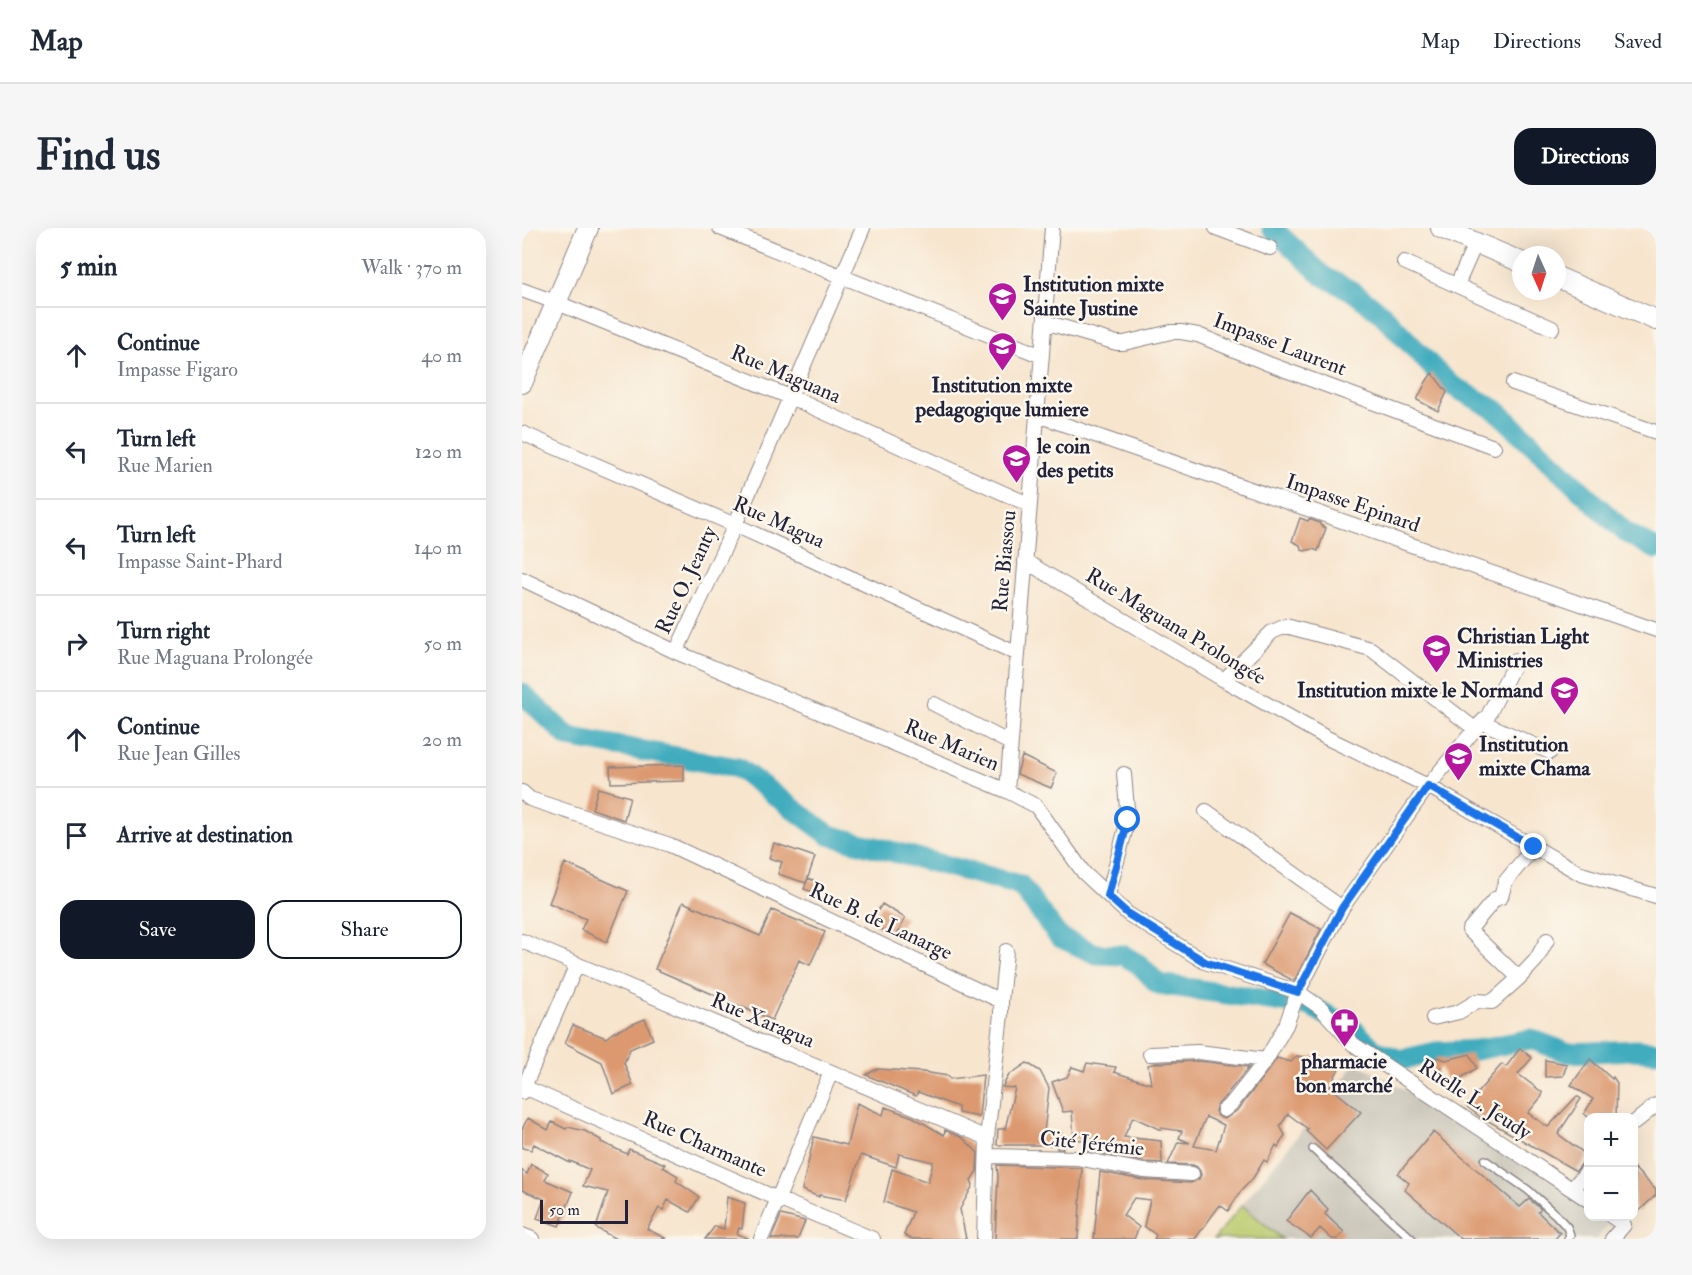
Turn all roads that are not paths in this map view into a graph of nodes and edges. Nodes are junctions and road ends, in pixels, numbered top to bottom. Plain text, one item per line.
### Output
1 (588, 228) edge
2 (720, 228) edge
3 (863, 228) edge
4 (1052, 228) edge
5 (1216, 228) edge
6 (1441, 228) edge
7 (1476, 242) junction
8 (1269, 248) dead end
9 (1512, 258) edge
10 (1404, 262) dead end
11 (843, 276) junction
12 (1566, 281) edge
13 (1457, 285) junction
14 (522, 290) edge
15 (555, 302) junction
16 (1656, 320) edge
17 (1045, 322) junction
18 (1552, 328) dead end
19 (1042, 356) junction
20 (522, 382) edge
21 (1513, 383) dead end
22 (790, 397) junction
23 (1037, 415) junction
24 (1656, 432) edge
25 (522, 433) edge
26 (1494, 447) dead end
27 (1030, 505) junction
28 (735, 525) junction
29 (1025, 561) junction
30 (522, 579) edge
31 (1656, 630) edge
32 (676, 652) junction
33 (1018, 654) junction
34 (1516, 660) dead end
35 (1224, 680) junction
36 (934, 704) dead end
37 (1478, 725) junction
38 (1010, 743) junction
39 (1550, 752) dead end
40 (1124, 774) dead end
41 (1428, 786) junction
42 (1007, 790) junction
43 (522, 792) edge
44 (1206, 811) dead end
45 (1534, 847) junction
46 (1108, 896) junction
47 (1656, 896) edge
48 (1342, 908) junction
49 (1547, 940) dead end
50 (522, 941) edge
51 (1006, 951) dead end
52 (577, 964) junction
53 (1519, 978) junction
54 (1298, 992) junction
55 (1001, 1001) junction
56 (1321, 1008) joint
57 (1433, 1018) dead end
58 (1150, 1054) dead end
59 (1266, 1060) junction
60 (831, 1072) junction
61 (523, 1088) edge
62 (1656, 1105) edge
63 (1224, 1110) dead end
64 (1638, 1120) edge
65 (987, 1138) junction
66 (1313, 1149) dead end
67 (987, 1156) junction
68 (1485, 1160) dead end
69 (1191, 1174) dead end
70 (1584, 1175) edge
71 (1572, 1189) junction
72 (1584, 1197) edge
73 (778, 1199) junction
74 (1618, 1221) edge
75 (522, 1235) edge
76 (532, 1239) edge
77 (761, 1239) edge
78 (873, 1239) edge
79 (984, 1239) edge
80 (1412, 1239) edge
81 (1568, 1239) edge
82 (1612, 1239) edge

1 - 15 street
2 - 11 street
3 - 11 street, Rue O. Jeanty
4 - 17 street, Rue Biassou
5 - 8 street
6 - 7 street
7 - 9 street
7 - 13 street
10 - 13 street
11 - 19 street
11 - 22 street, Rue O. Jeanty
12 - 16 street
13 - 18 street
14 - 15 street, Rue Maguana
15 - 20 street
15 - 22 street, Rue Maguana
17 - 19 street, Rue Biassou
17 - 26 street, Impasse Laurent
19 - 23 street, Rue Biassou
21 - 24 street
22 - 27 street, Rue Maguana
22 - 28 street, Rue O. Jeanty
23 - 27 street, Rue Biassou
23 - 31 street, Impasse Epinard
25 - 28 street, Rue Magua
27 - 29 street, Rue Biassou
28 - 32 street, Rue O. Jeanty
28 - 33 street, Rue Magua
29 - 33 street, Rue Biassou
29 - 35 street, Rue Maguana Prolongée
30 - 32 street, Rue Marien
32 - 42 street, Rue Marien
33 - 38 street, Rue Biassou
34 - 37 street
35 - 37 street
35 - 41 street, Rue Maguana Prolongée
36 - 38 street
37 - 39 street
37 - 41 street
38 - 42 street, Rue Biassou
40 - 46 street
41 - 45 street, Rue Maguana Prolongée
41 - 48 street
42 - 46 street, Rue Marien
43 - 55 street, Rue B. de Lanarge
44 - 48 street
45 - 47 street, Rue Maguana Prolongée
45 - 53 street
46 - 54 street, Rue Marien
48 - 54 street
49 - 53 street
50 - 52 street, Rue Xaragua
51 - 55 street
52 - 60 street, Rue Xaragua
52 - 61 street
53 - 57 street
54 - 56 street, Rue Marien
54 - 59 street
55 - 65 street
56 - 71 street, Ruelle L. Jeudy
58 - 59 street
59 - 63 street
60 - 65 street, Rue Xaragua
60 - 73 street
61 - 73 street, Rue Charmante
62 - 64 street
65 - 67 street
66 - 80 lane
67 - 69 street, Cité Jérémie
67 - 79 street
68 - 81 lane
70 - 71 street
71 - 72 street, Ruelle L. Jeudy
73 - 77 street
73 - 78 street, Rue Charmante
74 - 82 street
75 - 76 street

